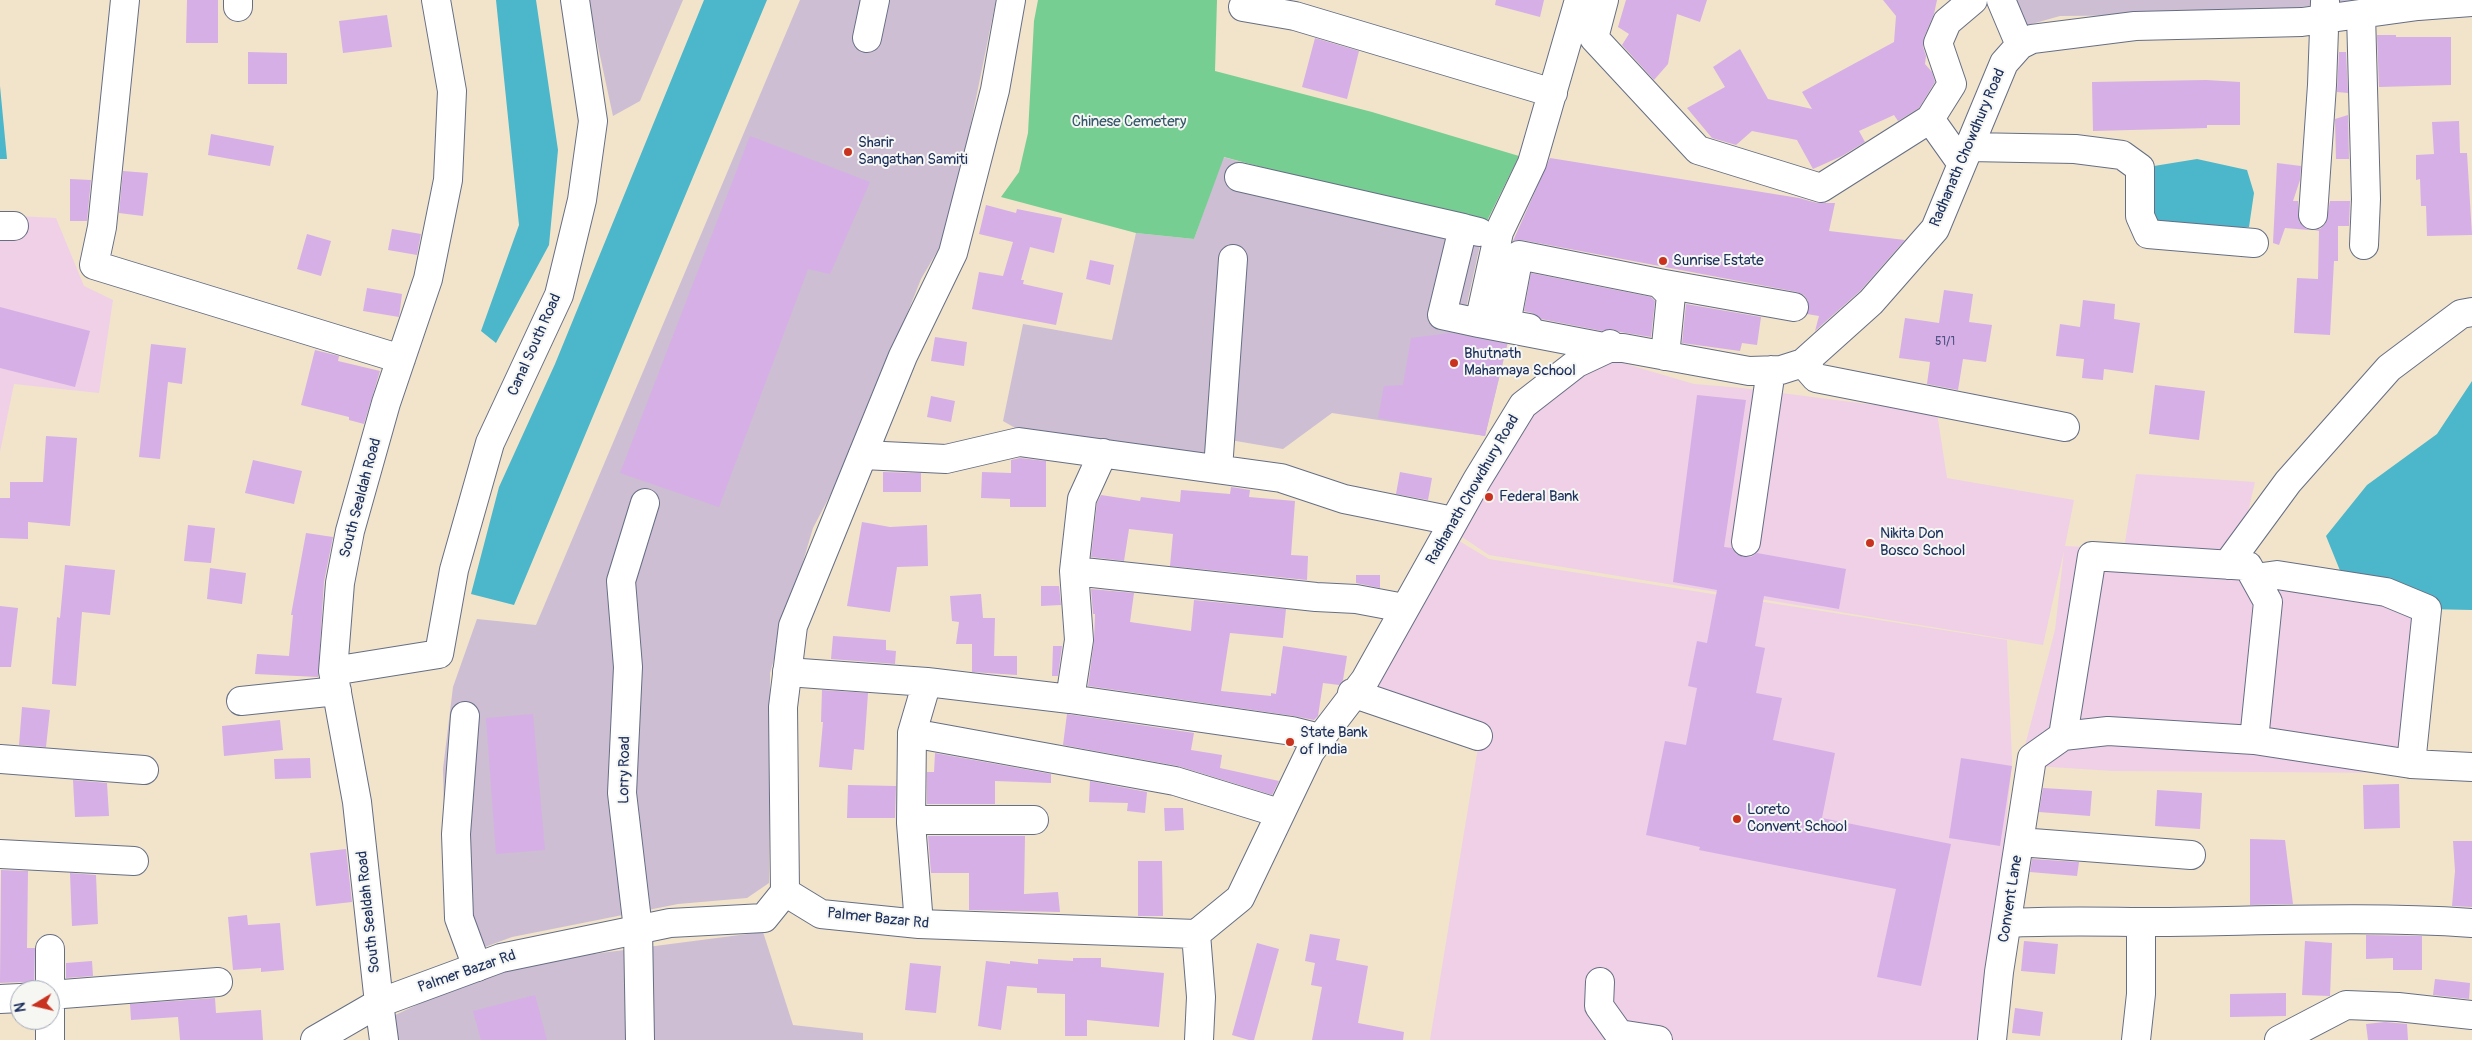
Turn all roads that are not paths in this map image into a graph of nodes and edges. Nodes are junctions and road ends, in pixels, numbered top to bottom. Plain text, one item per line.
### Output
1 (125, 0) edge
2 (436, 0) edge
3 (575, 0) edge
4 (874, 0) edge
5 (1010, 0) edge
6 (1579, 0) edge
7 (1604, 0) edge
8 (1973, 0) edge
9 (2001, 0) edge
10 (2466, 1) edge
11 (1243, 8) dead end
12 (2324, 10) edge
13 (2361, 14) junction
14 (867, 38) dead end
15 (2020, 45) junction
16 (1553, 93) junction
17 (1930, 119) junction
18 (1965, 156) junction
19 (1239, 177) dead end
20 (2312, 215) dead end
21 (1463, 228) junction
22 (1498, 236) junction
23 (2254, 243) dead end
24 (2364, 245) dead end
25 (1232, 259) dead end
26 (1659, 284) junction
27 (1794, 307) dead end
28 (2472, 312) edge
29 (1479, 323) junction
30 (1610, 345) junction
31 (1666, 353) junction
32 (401, 359) junction
33 (1803, 363) junction
34 (1771, 370) junction
35 (2065, 426) dead end
36 (1103, 453) junction
37 (863, 456) junction
38 (1218, 469) junction
39 (645, 503) dead end
40 (1453, 521) junction
41 (1746, 542) dead end
42 (2227, 565) junction
43 (1074, 571) junction
44 (2255, 578) junction
45 (1404, 608) junction
46 (788, 672) junction
47 (335, 681) junction
48 (927, 682) junction
49 (1352, 693) junction
50 (1070, 699) junction
51 (240, 701) dead end
52 (465, 716) dead end
53 (912, 733) junction
54 (1478, 736) dead end
55 (2063, 736) junction
56 (1320, 738) junction
57 (2254, 740) junction
58 (0, 759) edge
59 (2411, 764) junction
60 (2472, 767) edge
61 (144, 770) dead end
62 (1279, 813) junction
63 (912, 820) junction
64 (1034, 820) dead end
65 (2019, 842) junction
66 (0, 854) edge
67 (2191, 855) dead end
68 (134, 861) dead end
69 (785, 892) junction
70 (2141, 922) junction
71 (2007, 923) junction
72 (2472, 923) edge
73 (919, 924) junction
74 (638, 929) junction
75 (1196, 934) junction
76 (50, 949) dead end
77 (477, 967) junction
78 (50, 980) edge
79 (218, 982) dead end
80 (1600, 982) dead end
81 (60, 995) edge
82 (379, 1003) junction
83 (2472, 1015) edge
84 (315, 1040) edge
85 (384, 1040) edge
86 (640, 1040) edge
87 (1199, 1040) edge
88 (1658, 1040) edge
89 (1992, 1040) edge
90 (2136, 1040) edge
91 (2279, 1040) edge

1 - 32 street
2 - 32 street, South Sealdah Road
3 - 47 street, Canal South Road
4 - 14 street
5 - 37 street
6 - 16 street
7 - 17 street
8 - 17 street
9 - 15 street
10 - 13 street, Radhanath Chowdhury Road
11 - 16 street
12 - 13 street, Radhanath Chowdhury Road
12 - 15 street, Radhanath Chowdhury Road
12 - 20 street
13 - 24 street
15 - 18 street, Radhanath Chowdhury Road
16 - 22 street
17 - 18 street
18 - 23 street
18 - 33 street, Radhanath Chowdhury Road
19 - 21 street
21 - 22 street
21 - 29 street
22 - 29 street
25 - 38 street
26 - 27 street
26 - 30 street
26 - 31 street
28 - 42 street
29 - 30 street
30 - 31 street, Radhanath Chowdhury Road
30 - 40 street, Radhanath Chowdhury Road
31 - 34 street, Radhanath Chowdhury Road
32 - 47 street, South Sealdah Road
33 - 34 street, Radhanath Chowdhury Road
33 - 35 street
34 - 41 street
36 - 37 street
36 - 38 street
36 - 43 street
37 - 46 street
38 - 40 street
39 - 74 street, Lorry Road
40 - 45 street, Radhanath Chowdhury Road
42 - 44 street
42 - 55 street
43 - 45 street
43 - 50 street
44 - 57 street
44 - 59 street
45 - 49 street, Radhanath Chowdhury Road
46 - 48 street
46 - 69 street
47 - 51 street
47 - 82 street, South Sealdah Road
48 - 50 street
48 - 53 street
49 - 54 street
49 - 56 street, Radhanath Chowdhury Road
50 - 56 street
52 - 77 street
53 - 62 street
53 - 63 street
55 - 57 street
55 - 65 street, Convent Lane
56 - 62 street, Radhanath Chowdhury Road
57 - 59 street
58 - 61 street
59 - 60 street
62 - 75 street, Radhanath Chowdhury Road
63 - 64 street
63 - 73 street
65 - 67 street
65 - 71 street, Convent Lane
66 - 68 street
69 - 73 street, Palmer Bazar Rd
69 - 74 street, Palmer Bazar Rd
70 - 71 street
70 - 72 street
70 - 90 street
71 - 89 street, Convent Lane
73 - 75 street, Palmer Bazar Rd
74 - 77 street, Palmer Bazar Rd
74 - 86 street, Lorry Road
75 - 87 street
76 - 78 street
77 - 82 street, Palmer Bazar Rd
79 - 81 street
80 - 88 street
82 - 84 street, Palmer Bazar Rd
82 - 85 street, South Sealdah Road
83 - 91 street

